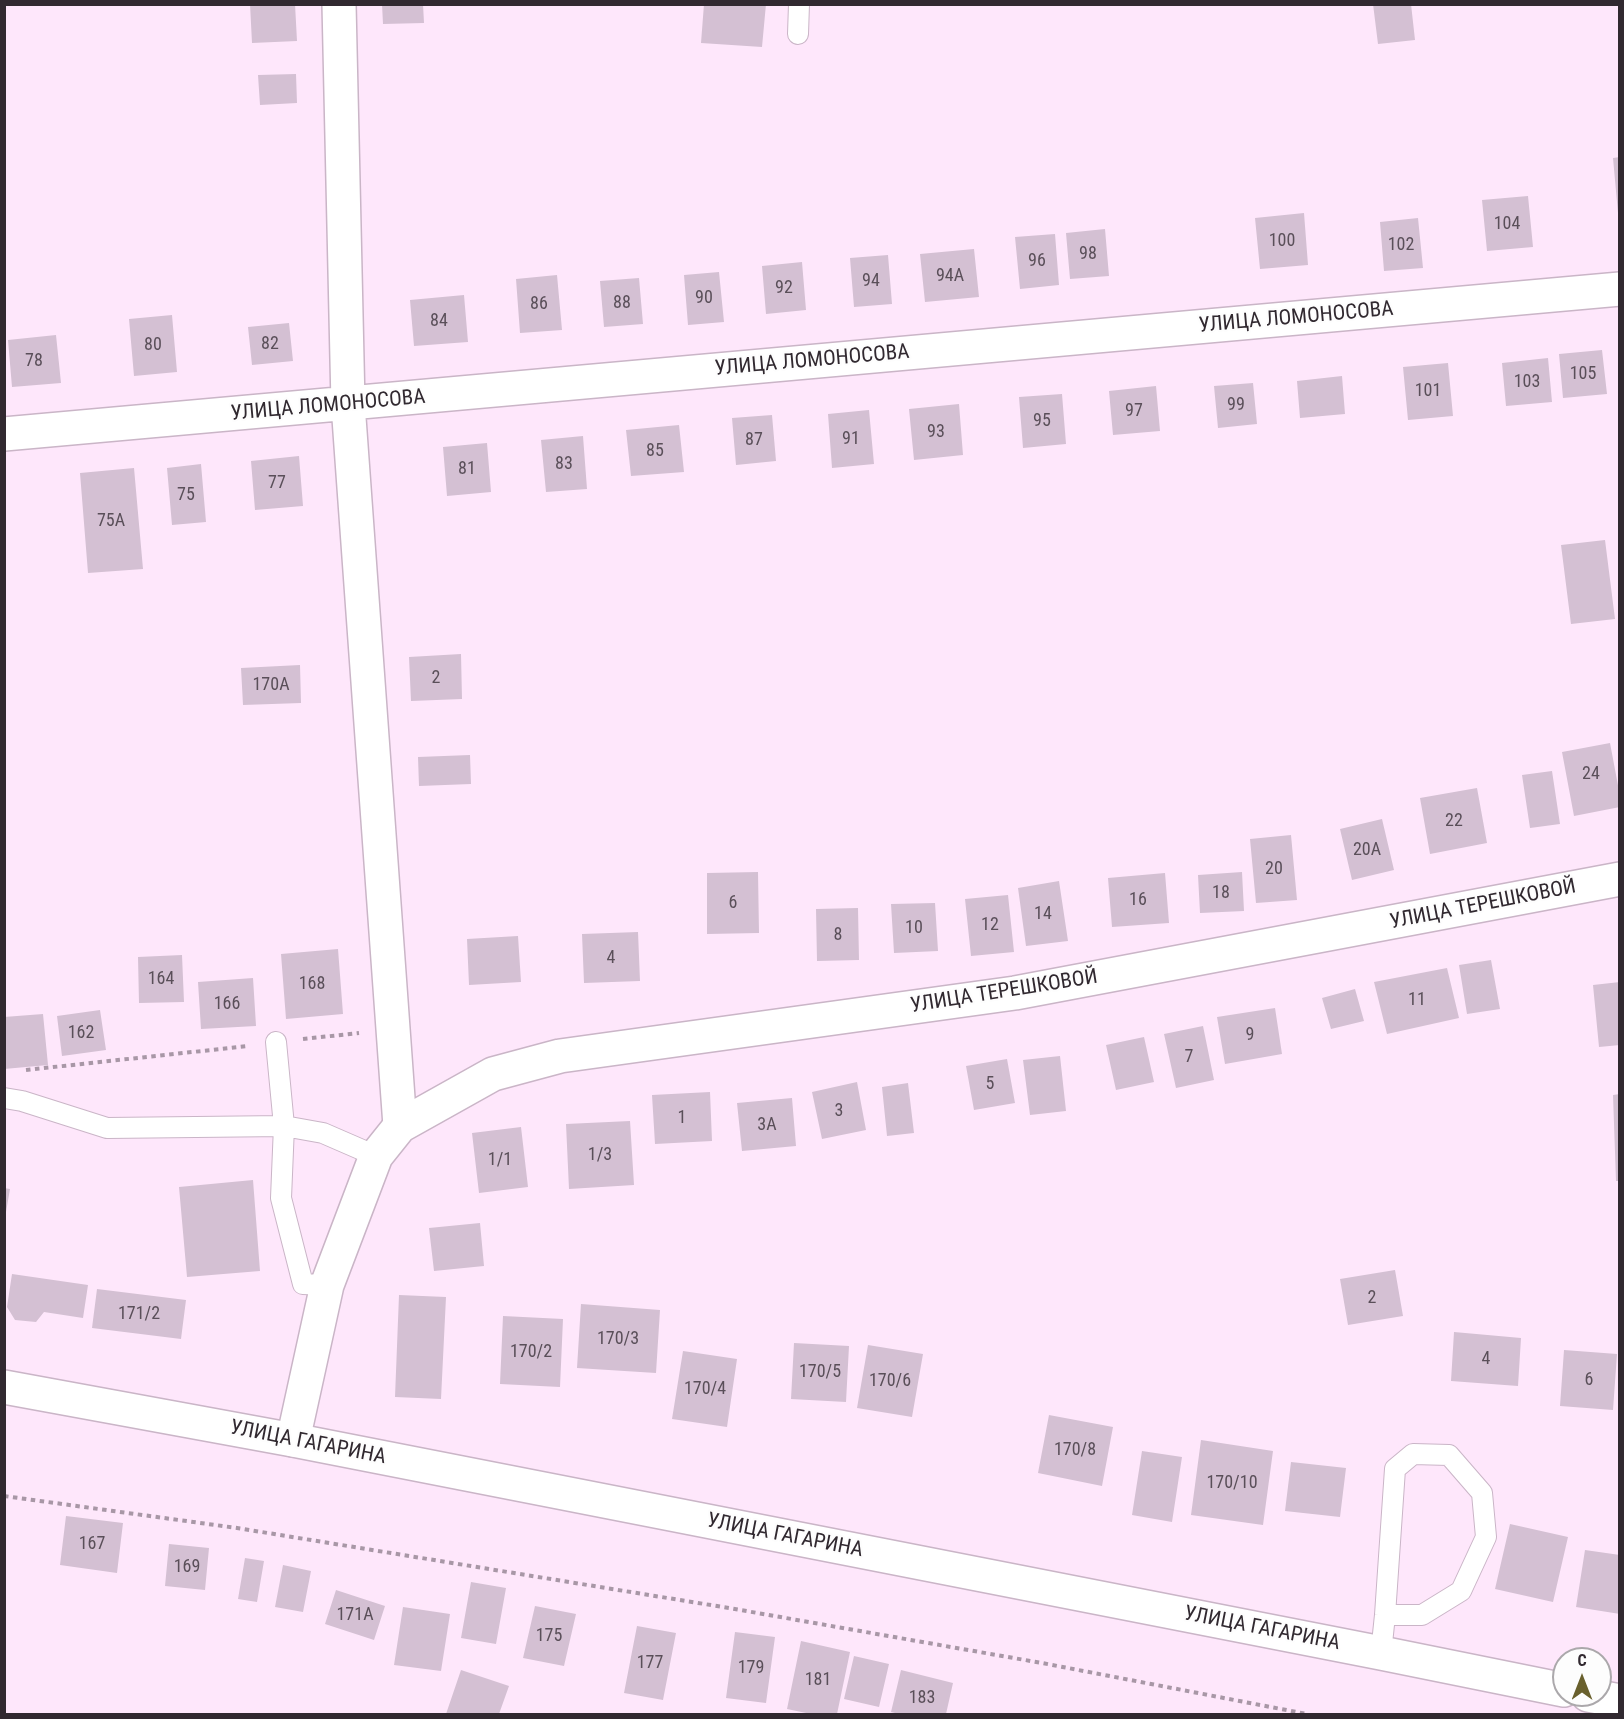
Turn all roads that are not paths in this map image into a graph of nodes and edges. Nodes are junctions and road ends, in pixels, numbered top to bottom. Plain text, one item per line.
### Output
1 (339, 4) edge
2 (799, 4) edge
3 (798, 34) dead end
4 (1620, 289) edge
5 (348, 404) junction
6 (4, 434) edge
7 (1620, 879) edge
8 (276, 1042) road end
9 (4, 1098) edge
10 (284, 1126) junction
11 (400, 1126) junction
12 (376, 1156) junction
13 (327, 1286) junction
14 (4, 1387) edge
15 (293, 1440) junction
16 (1385, 1616) junction
17 (1381, 1653) junction
18 (1552, 1688) edge

1 - 5 street
2 - 3 lane
4 - 5 street, УЛИЦА ЛОМОНОСОВА
5 - 6 street, УЛИЦА ЛОМОНОСОВА
5 - 11 street
7 - 11 street, УЛИЦА ТЕРЕШКОВОЙ
8 - 10 lane
9 - 10 lane
10 - 12 lane
10 - 13 lane
11 - 12 street
12 - 13 street
13 - 15 street
14 - 15 street, УЛИЦА ГАГАРИНА
15 - 17 street, УЛИЦА ГАГАРИНА
16 - 16 lane
16 - 17 lane
17 - 18 street, УЛИЦА ГАГАРИНА

